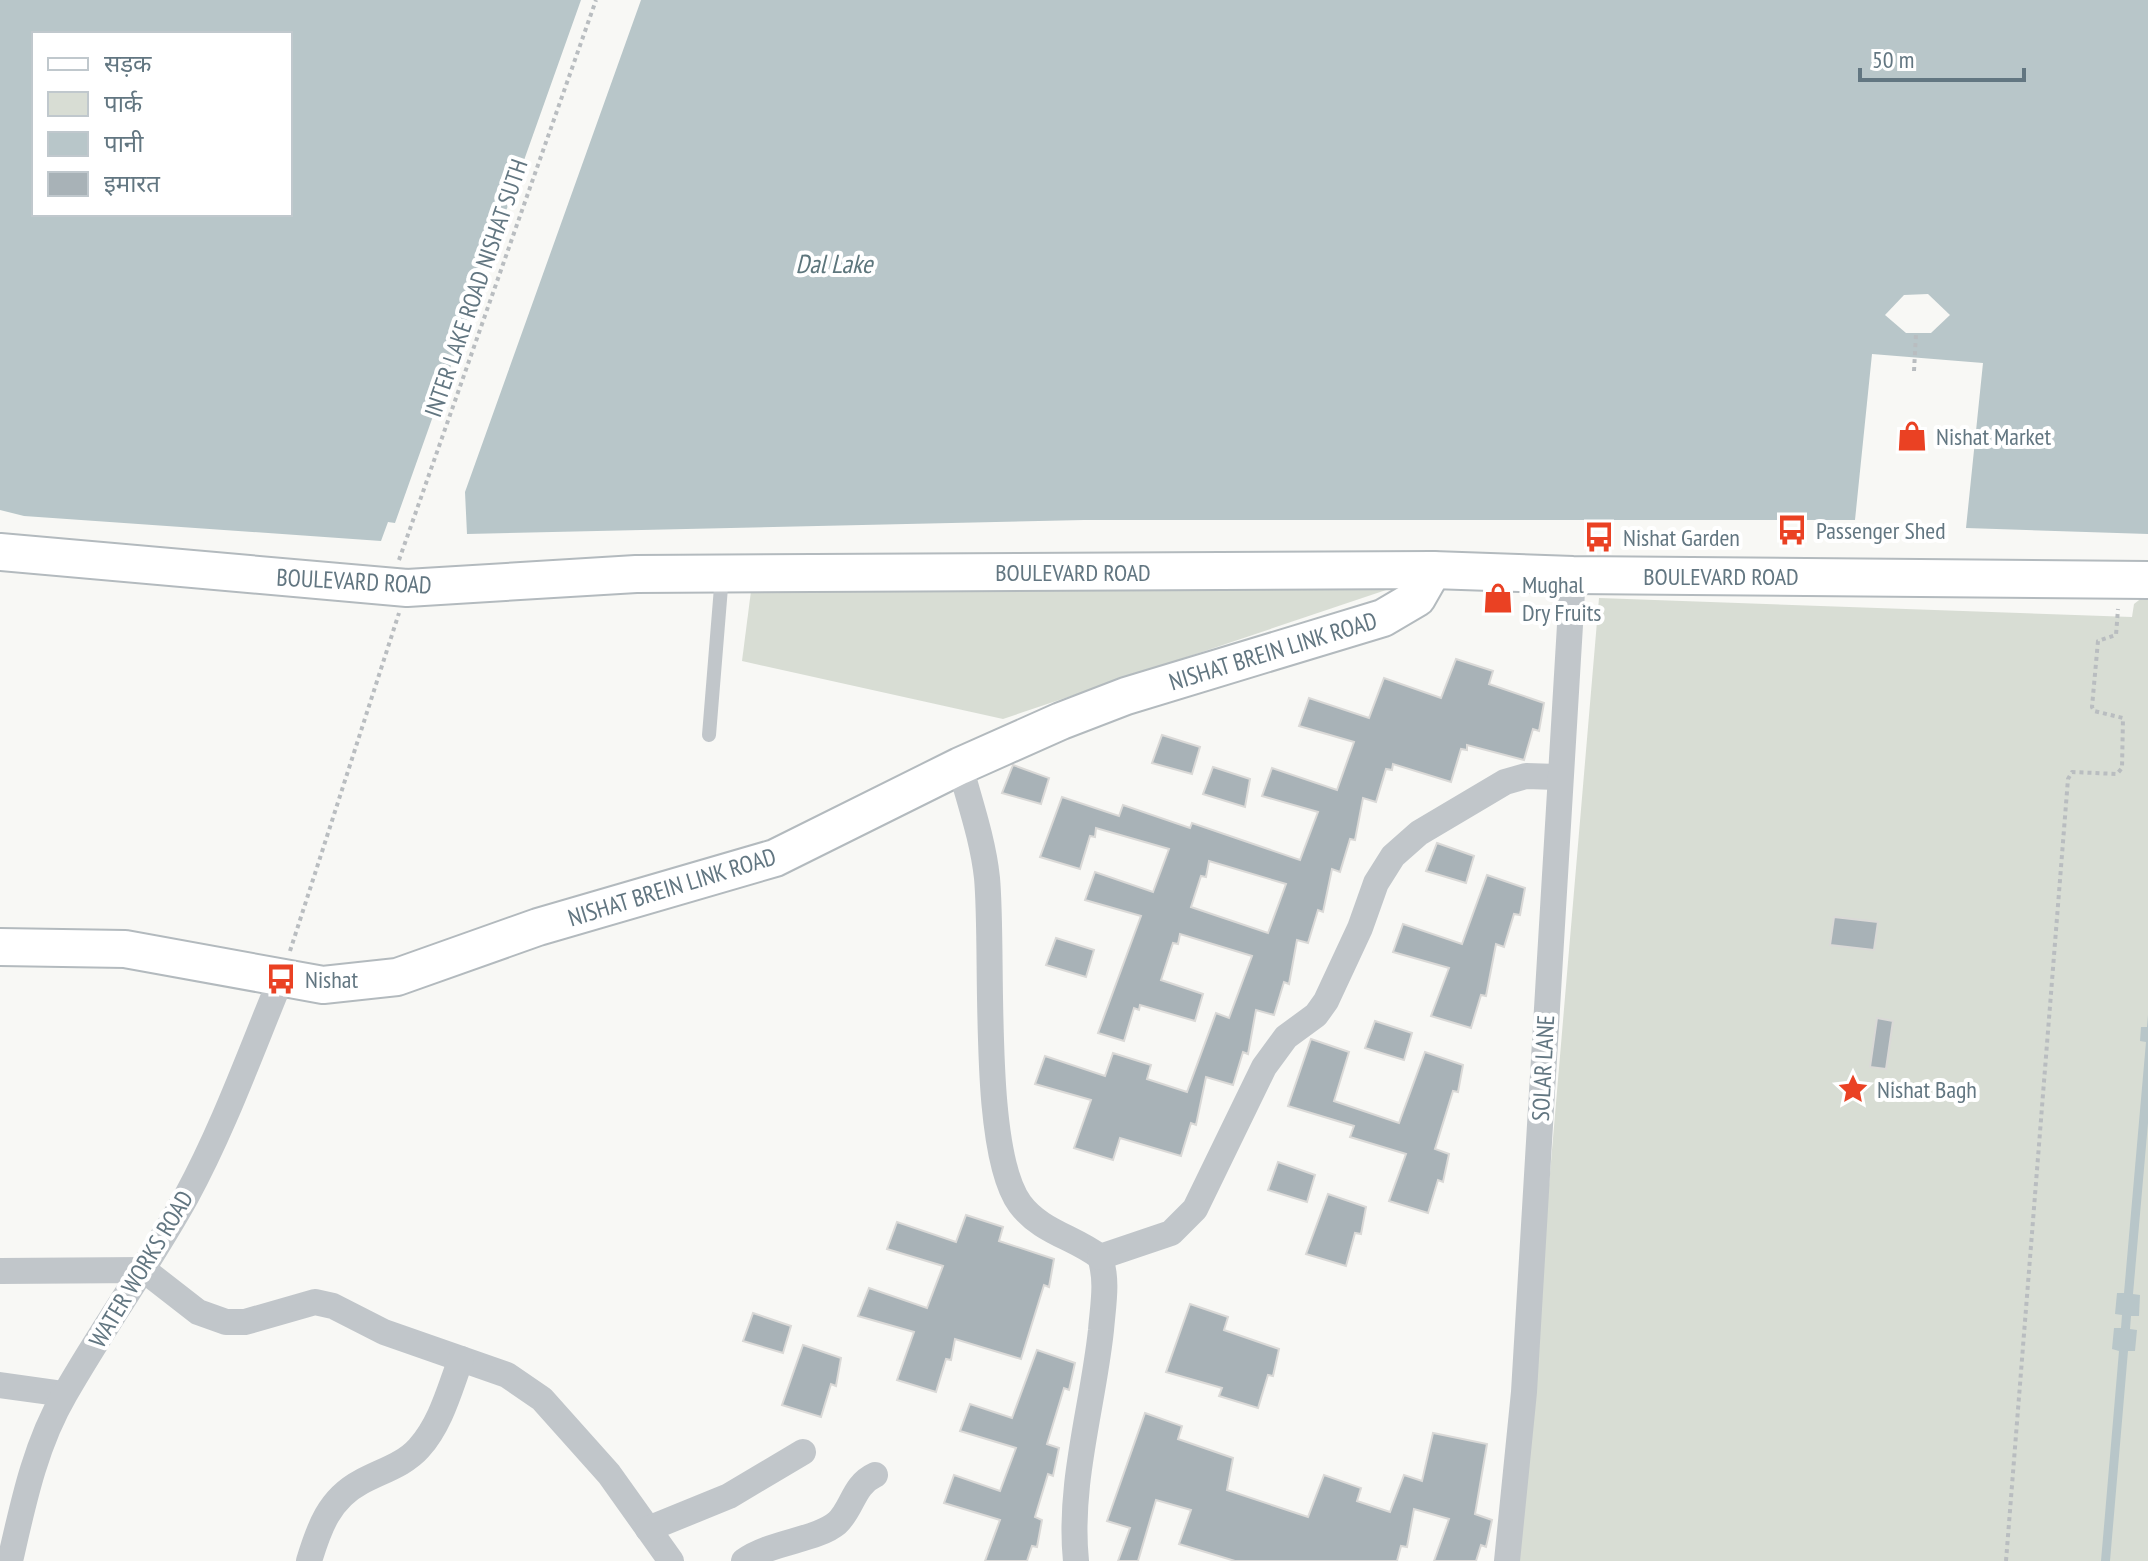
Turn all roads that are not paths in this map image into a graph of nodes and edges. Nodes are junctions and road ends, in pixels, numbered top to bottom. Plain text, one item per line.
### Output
1 (0, 552) edge
2 (1433, 570) junction
3 (722, 575) junction
4 (1573, 575) junction
5 (2134, 579) edge
6 (709, 735) dead end
7 (960, 766) junction
8 (1558, 777) junction
9 (0, 947) edge
10 (281, 979) junction
11 (1100, 1257) junction
12 (144, 1270) junction
13 (0, 1271) edge
14 (461, 1359) junction
15 (0, 1385) edge
16 (64, 1394) junction
17 (803, 1452) dead end
18 (875, 1475) dead end
19 (648, 1529) junction
20 (10, 1561) edge
21 (309, 1561) edge
22 (671, 1561) edge
23 (744, 1561) edge
24 (1076, 1561) edge
25 (1507, 1561) edge

1 - 3 main road, BOULEVARD ROAD
2 - 3 main road, BOULEVARD ROAD
2 - 4 main road, BOULEVARD ROAD
2 - 7 main road, NISHAT BREIN LINK ROAD
3 - 6 lane
4 - 5 main road, BOULEVARD ROAD
4 - 8 street, SOLAR LANE
7 - 10 main road, NISHAT BREIN LINK ROAD
7 - 11 street
8 - 11 street
8 - 25 street, SOLAR LANE
9 - 10 main road, NISHAT BREIN LINK ROAD
10 - 12 street, WATER WORKS ROAD
11 - 24 street
12 - 13 street
12 - 14 street
12 - 16 street, WATER WORKS ROAD
14 - 19 street
14 - 21 street
15 - 16 street
16 - 20 street, WATER WORKS ROAD
17 - 19 street
18 - 23 street
19 - 22 street

